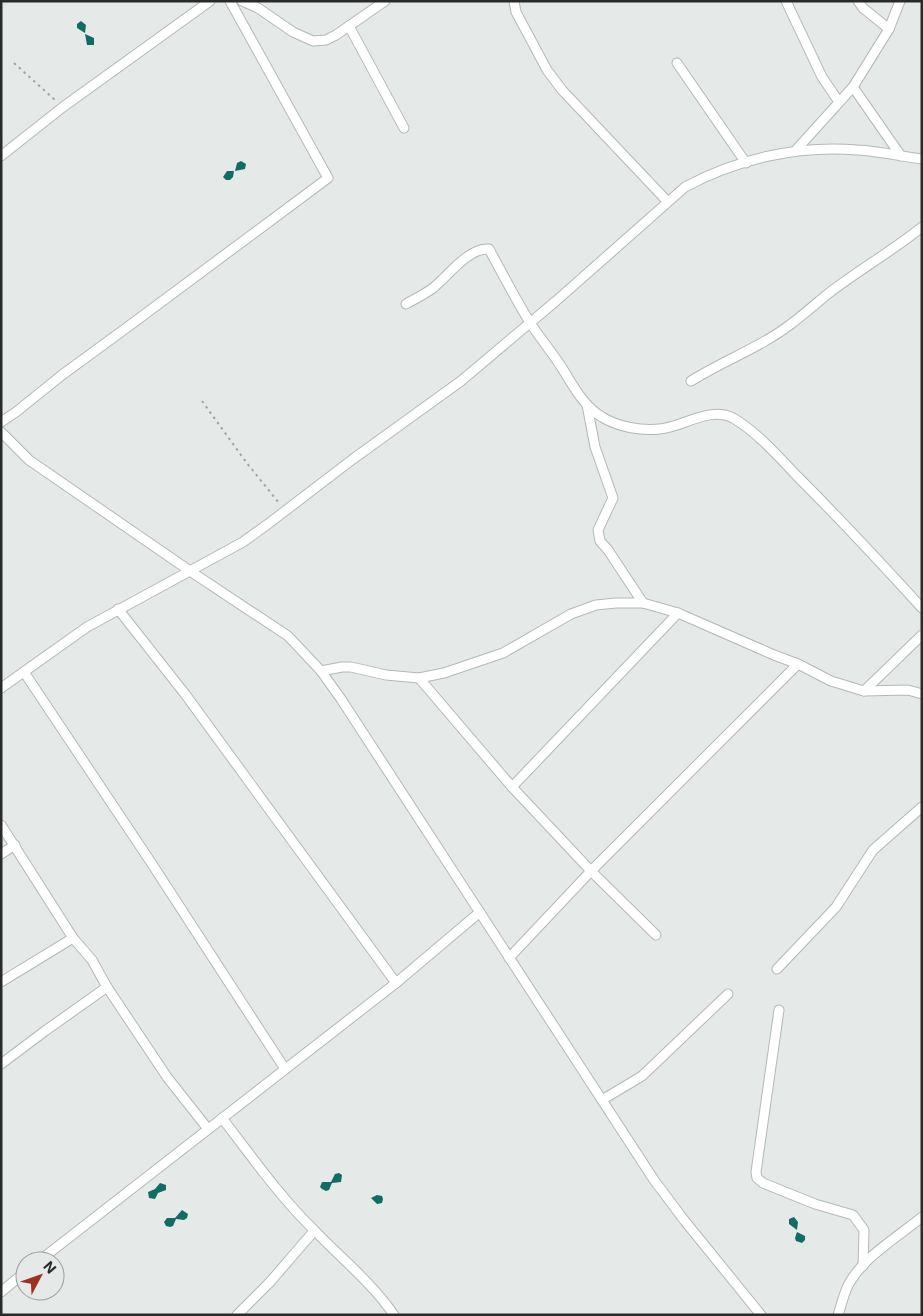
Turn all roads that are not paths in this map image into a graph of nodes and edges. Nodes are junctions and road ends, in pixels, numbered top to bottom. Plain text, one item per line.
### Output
1 (210, 1) edge
2 (230, 1) edge
3 (242, 1) edge
4 (385, 1) edge
5 (514, 1) edge
6 (786, 1) edge
7 (858, 1) edge
8 (900, 1) edge
9 (349, 26) junction
10 (888, 29) junction
11 (677, 63) dead end
12 (853, 87) junction
13 (840, 102) junction
14 (404, 128) dead end
15 (796, 150) junction
16 (1, 156) edge
17 (901, 156) junction
18 (922, 159) edge
19 (746, 163) junction
20 (667, 201) junction
21 (922, 227) edge
22 (406, 304) dead end
23 (530, 323) junction
24 (691, 381) dead end
25 (588, 405) junction
26 (1, 422) edge
27 (1, 432) edge
28 (190, 571) junction
29 (643, 603) junction
30 (922, 608) edge
31 (118, 610) junction
32 (678, 613) junction
33 (922, 635) edge
34 (798, 664) junction
35 (321, 671) junction
36 (24, 672) junction
37 (419, 678) junction
38 (1, 688) edge
39 (864, 691) junction
40 (922, 694) edge
41 (512, 788) junction
42 (922, 808) edge
43 (1, 825) edge
44 (15, 845) junction
45 (1, 854) edge
46 (591, 871) junction
47 (480, 912) junction
48 (656, 935) dead end
49 (73, 938) junction
50 (509, 958) junction
51 (777, 969) dead end
52 (1, 982) edge
53 (396, 983) junction
54 (107, 987) junction
55 (728, 994) dead end
56 (779, 1010) dead end
57 (1, 1064) edge
58 (284, 1070) junction
59 (602, 1100) junction
60 (222, 1118) junction
61 (208, 1129) junction
62 (922, 1217) edge
63 (314, 1231) junction
64 (52, 1251) edge
65 (863, 1266) junction
66 (15, 1280) edge
67 (1, 1292) edge
68 (237, 1315) edge
69 (394, 1315) edge
70 (761, 1315) edge
71 (838, 1315) edge

1 - 16 street
2 - 26 street
3 - 9 street
4 - 9 street
5 - 20 street
6 - 13 street
7 - 10 street
8 - 10 street
9 - 14 street
10 - 12 street
11 - 19 street
12 - 13 street
12 - 17 street
13 - 15 street
15 - 17 street
15 - 19 street
17 - 18 street
19 - 20 street
20 - 23 street
21 - 24 street
22 - 23 street
23 - 25 street
23 - 28 street
25 - 29 street
25 - 30 street
27 - 28 street
28 - 31 street
28 - 35 street
29 - 32 street
29 - 37 street
31 - 36 street
31 - 53 street
32 - 34 street
32 - 41 street
33 - 39 street
34 - 39 street
34 - 46 street
35 - 37 street
35 - 47 street
36 - 38 street
36 - 58 street
37 - 41 street
39 - 40 street
41 - 46 street
42 - 51 street
43 - 44 street
44 - 45 street
44 - 49 street
46 - 48 street
46 - 50 street
47 - 50 street
47 - 53 street
49 - 52 street
49 - 54 street
50 - 59 street
53 - 58 street
54 - 57 street
54 - 61 street
55 - 59 street
56 - 65 street
58 - 60 street
59 - 70 street
60 - 61 street
60 - 63 street
61 - 64 street
62 - 65 street
63 - 68 street
63 - 69 street
65 - 71 street
66 - 67 street

